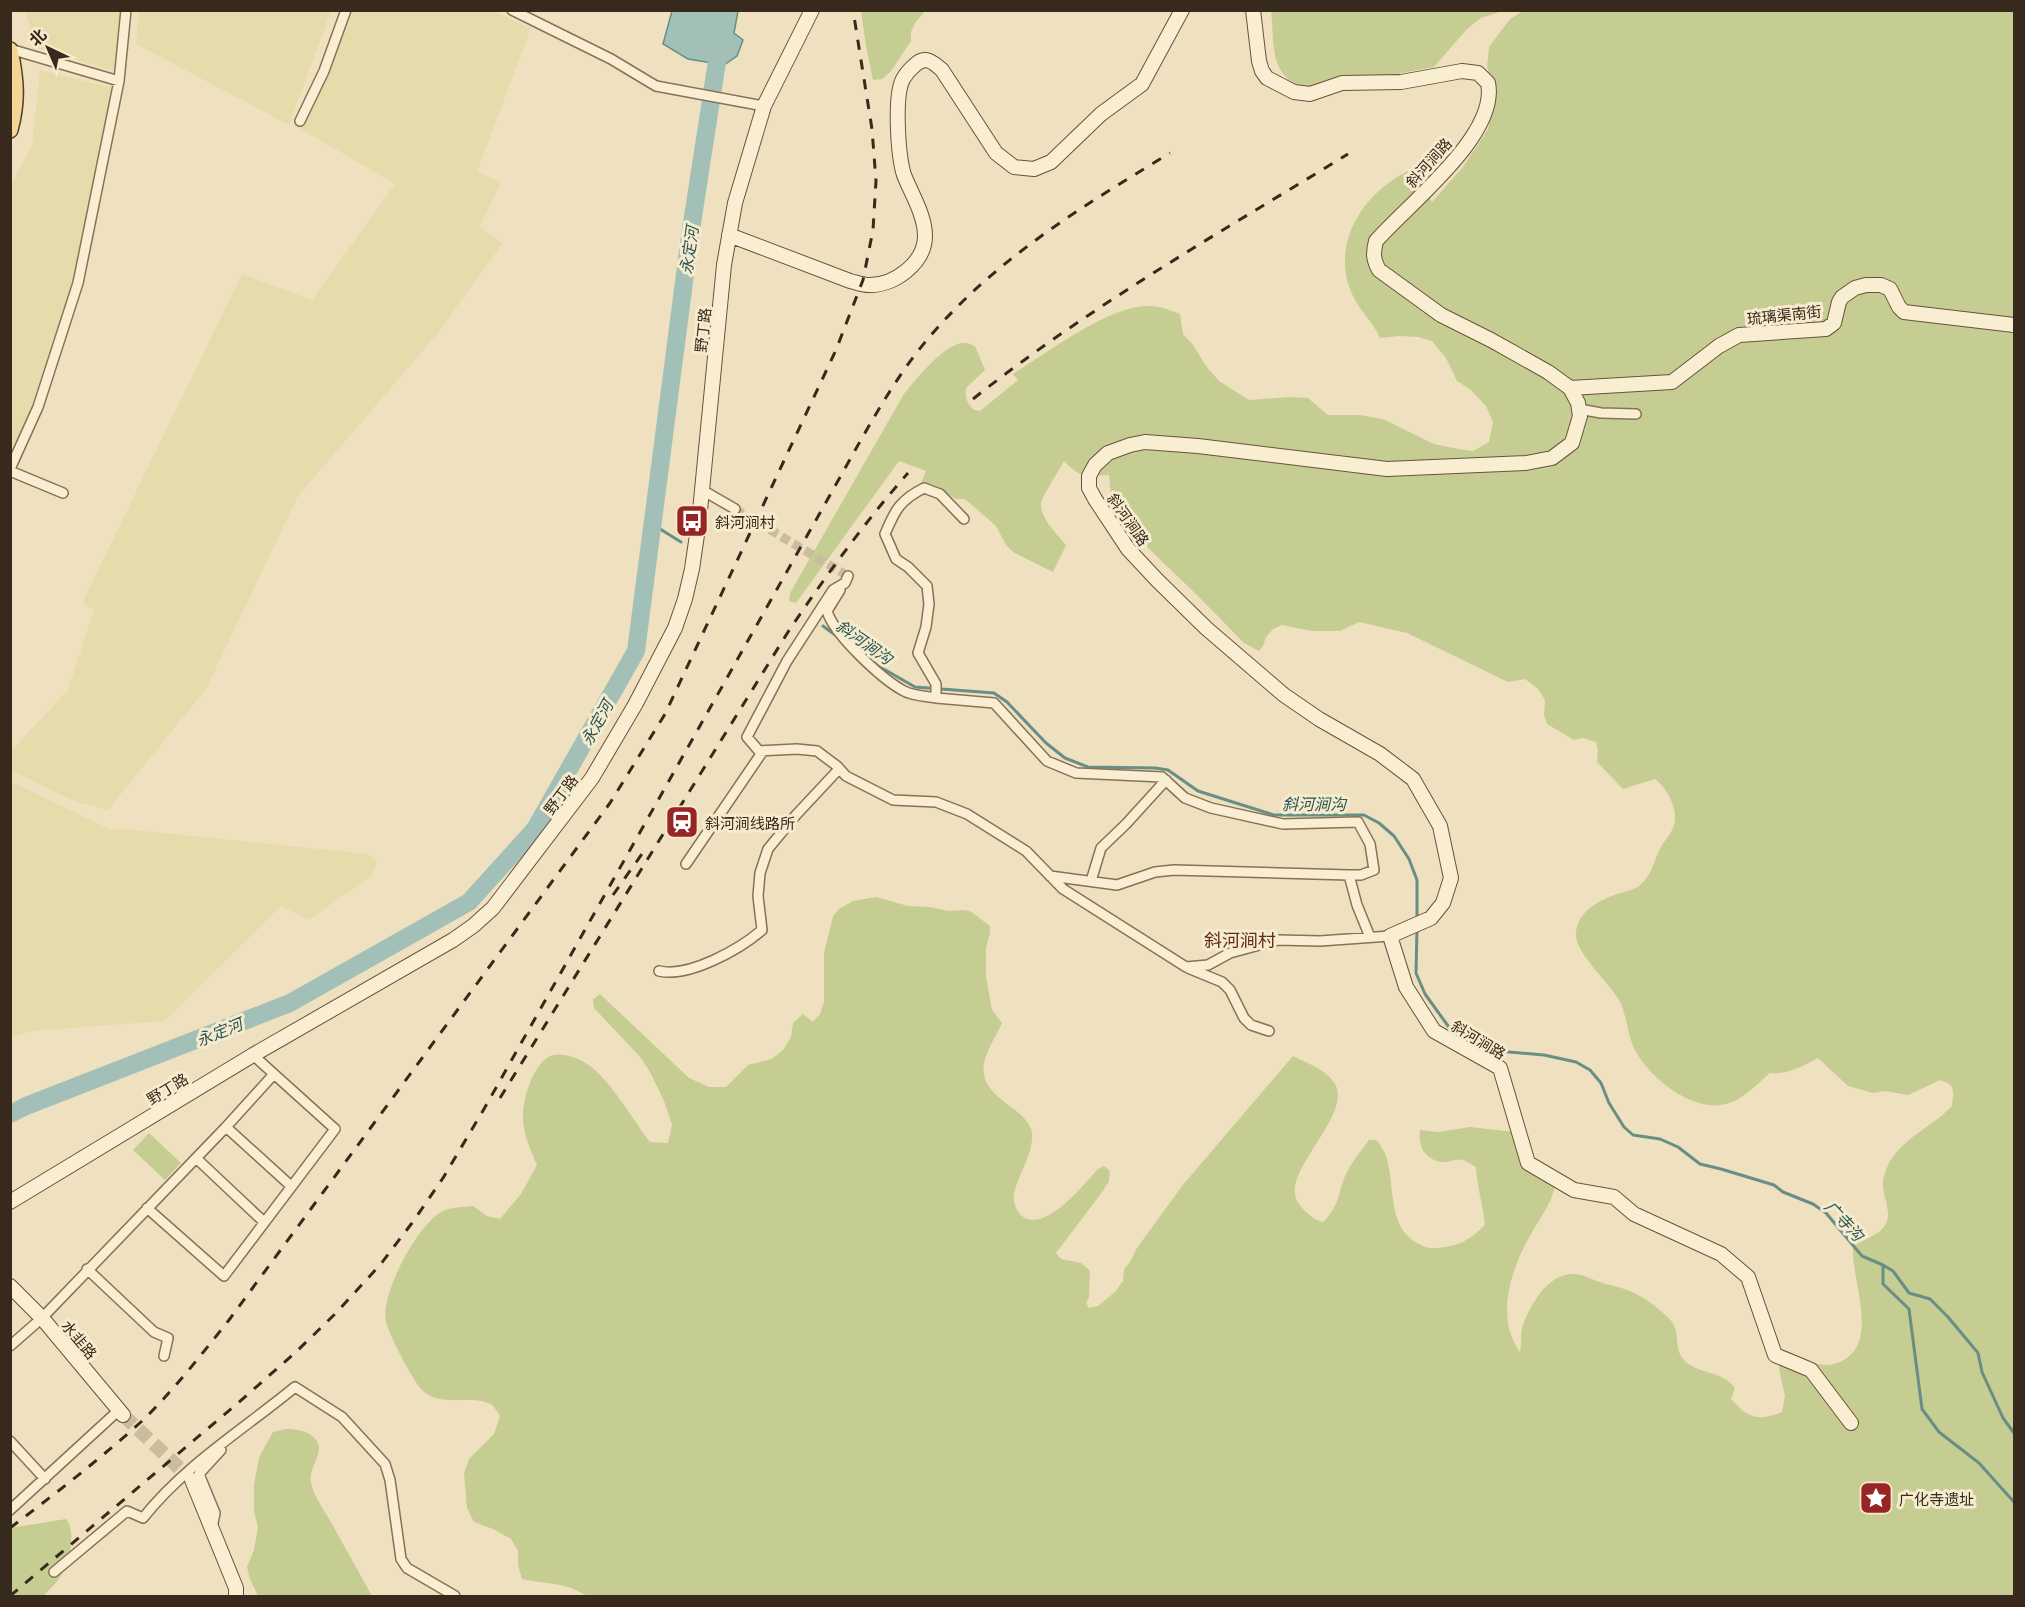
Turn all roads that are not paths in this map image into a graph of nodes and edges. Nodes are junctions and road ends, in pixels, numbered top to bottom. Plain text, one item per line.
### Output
1 (126, 10) edge
2 (346, 10) edge
3 (512, 10) edge
4 (812, 10) edge
5 (1182, 10) edge
6 (1253, 10) edge
7 (10, 50) edge
8 (119, 81) junction
9 (764, 106) junction
10 (300, 121) dead end
11 (10, 130) edge
12 (729, 235) junction
13 (2014, 325) edge
14 (1569, 388) junction
15 (1579, 409) junction
16 (1636, 414) dead end
17 (10, 470) edge
18 (702, 490) junction
19 (63, 493) dead end
20 (735, 509) tunnel mouth
21 (964, 519) dead end
22 (936, 692) junction
23 (763, 751) junction
24 (839, 769) junction
25 (1166, 780) junction
26 (686, 864) dead end
27 (1349, 875) junction
28 (1050, 876) junction
29 (1091, 882) junction
30 (1390, 936) junction
31 (1370, 938) junction
32 (1185, 967) junction
33 (659, 971) dead end
34 (1269, 1031) dead end
35 (253, 1055) junction
36 (274, 1074) junction
37 (226, 1127) junction
38 (196, 1158) junction
39 (291, 1186) junction
40 (10, 1202) edge
41 (147, 1208) junction
42 (264, 1222) junction
43 (87, 1269) junction
44 (10, 1286) edge
45 (42, 1318) junction
46 (10, 1346) edge
47 (164, 1356) dead end
48 (121, 1412) joint
49 (1851, 1423) dead end
50 (229, 1438) junction
51 (10, 1441) edge
52 (45, 1479) junction
53 (192, 1480) tunnel mouth
54 (10, 1510) edge
55 (212, 1528) junction
56 (54, 1572) dead end
57 (236, 1596) edge
58 (455, 1596) edge

1 - 8 street
2 - 10 street
3 - 9 street
4 - 9 street, 野丁路
5 - 12 street
6 - 14 street, 斜河涧路
7 - 8 street
7 - 11 main road
8 - 17 street
9 - 12 street, 野丁路
12 - 18 street, 野丁路
13 - 14 street, 琉璃渠南街
14 - 15 street
15 - 16 street
15 - 30 street, 斜河涧路
17 - 19 street
18 - 20 street
18 - 35 street, 野丁路
21 - 22 street
22 - 23 street
22 - 25 street
23 - 24 street
23 - 26 street
24 - 28 street
24 - 33 street
25 - 27 street
25 - 29 street
27 - 29 street
27 - 31 street
28 - 29 street
28 - 32 street
30 - 31 street
30 - 49 street, 斜河涧路
31 - 32 street
32 - 34 street
35 - 36 street
35 - 40 street, 野丁路
36 - 37 street
36 - 39 street
37 - 38 street
37 - 39 street
38 - 41 street
38 - 42 street
39 - 42 street
41 - 42 street
41 - 43 street
43 - 45 street
43 - 47 street
44 - 45 street, 水韭路
45 - 46 street
45 - 48 street, 水韭路
48 - 52 street
50 - 55 street
50 - 56 street
50 - 58 street
51 - 52 street
52 - 54 street
53 - 55 street
55 - 57 street

